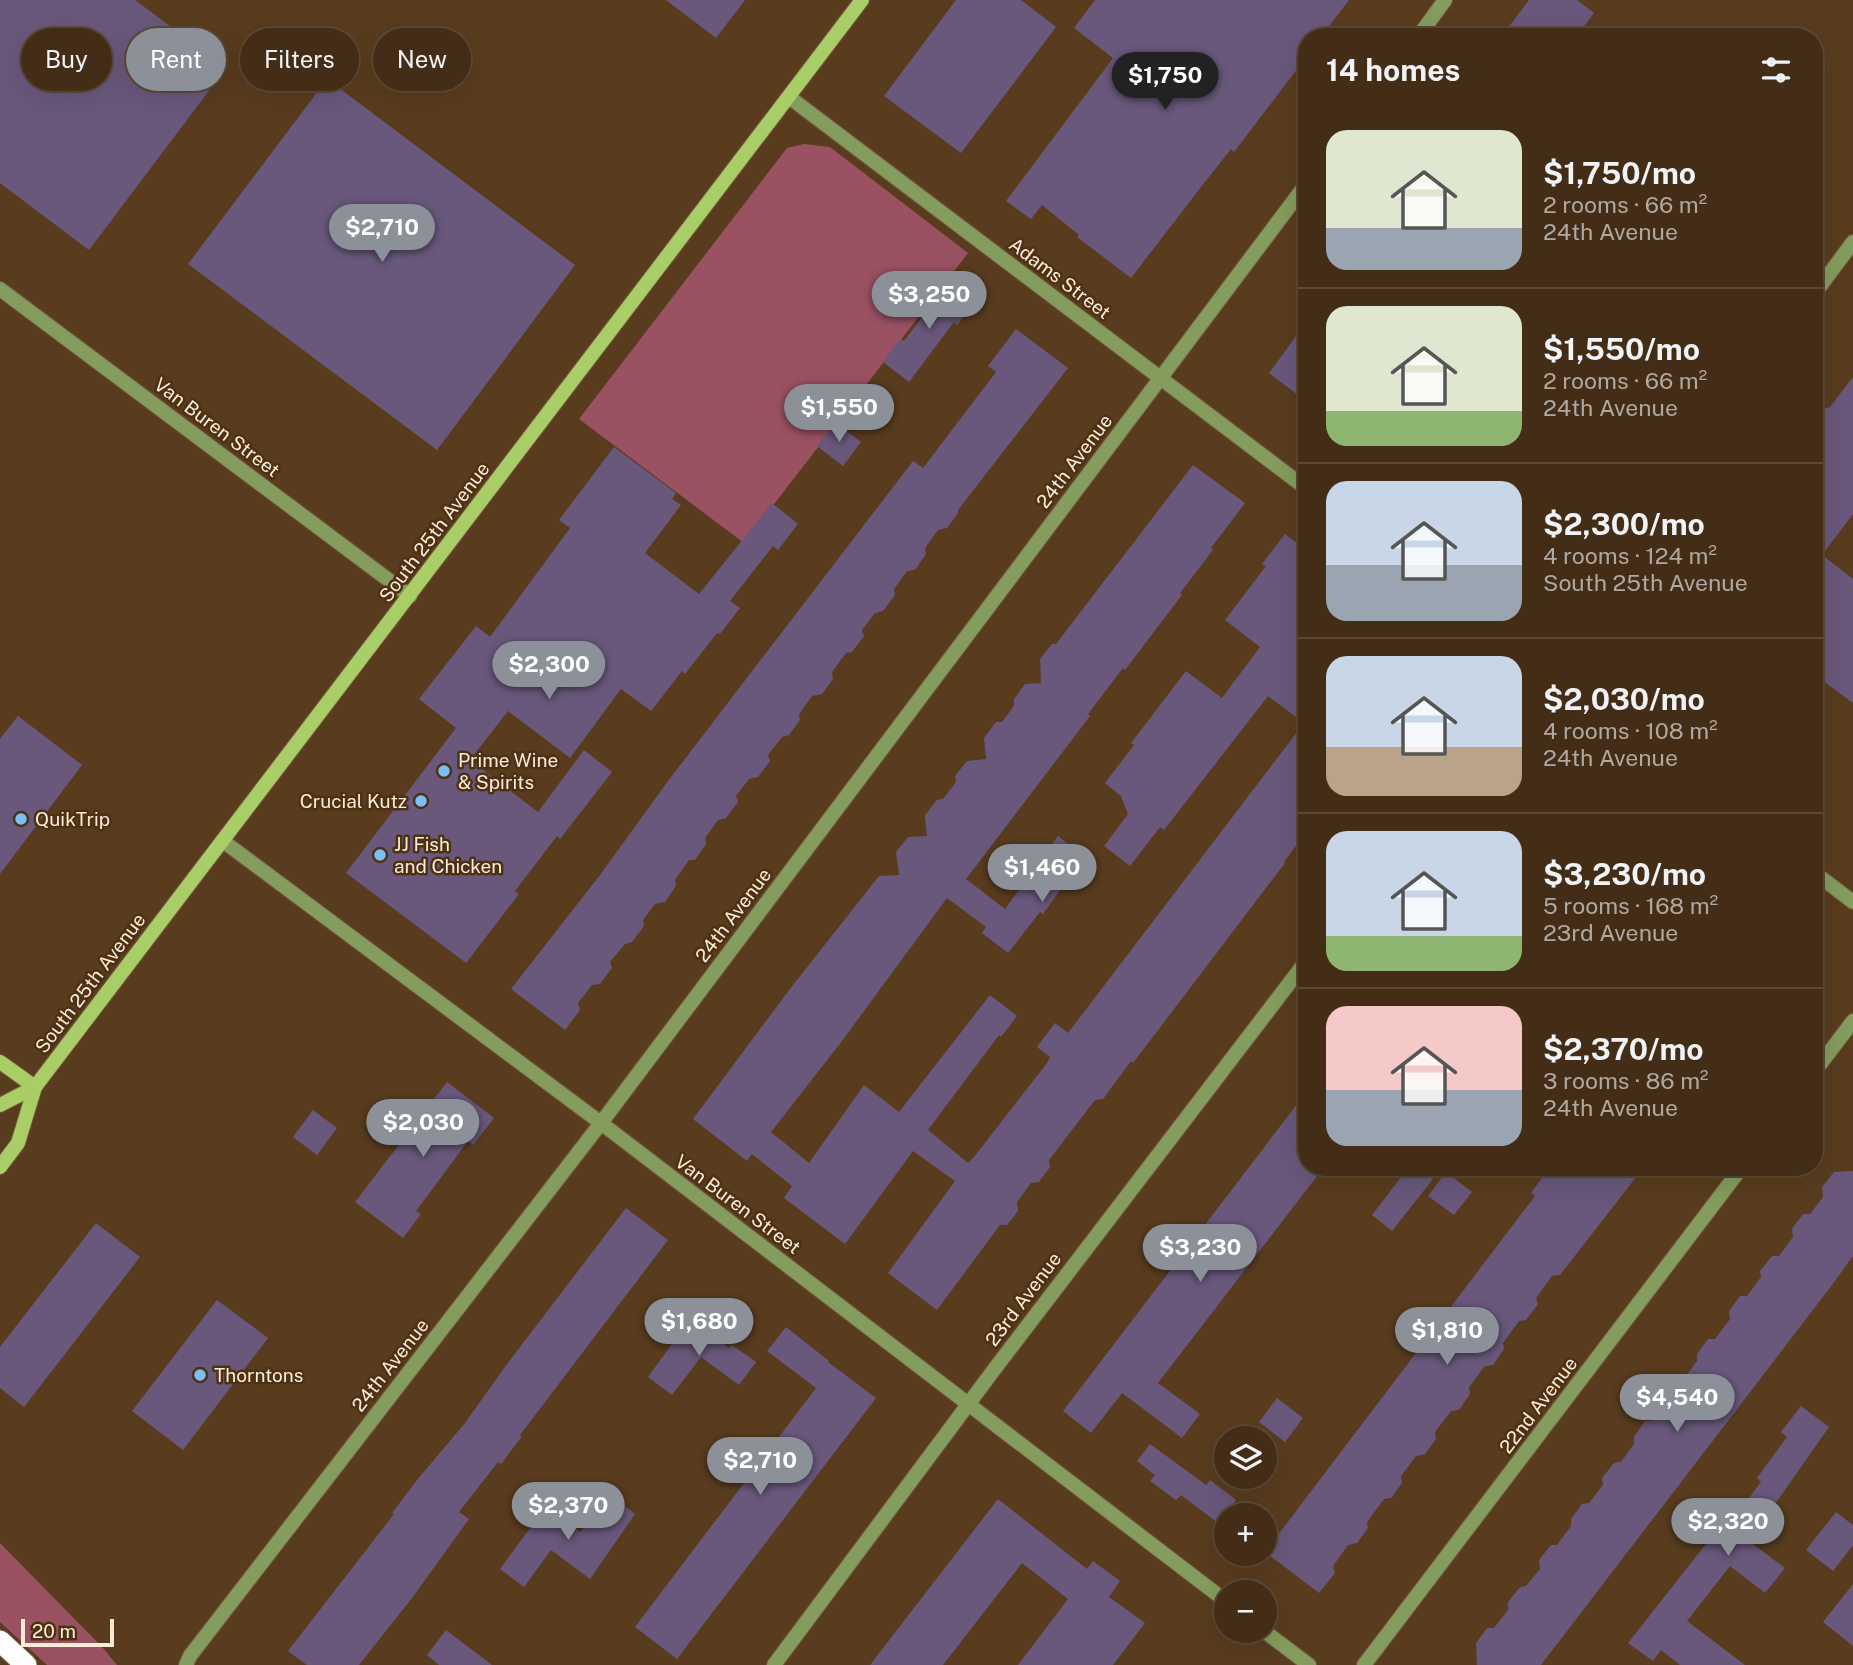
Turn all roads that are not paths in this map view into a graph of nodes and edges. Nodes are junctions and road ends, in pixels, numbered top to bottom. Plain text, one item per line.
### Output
1 (862, 0) edge
2 (1445, 0) edge
3 (1425, 28) edge
4 (789, 97) junction
5 (1298, 195) edge
6 (1853, 242) edge
7 (1823, 282) edge
8 (0, 289) edge
9 (1161, 378) junction
10 (1298, 482) edge
11 (411, 596) junction
12 (223, 841) junction
13 (1823, 879) edge
14 (1853, 902) edge
15 (1298, 972) edge
16 (1853, 1021) edge
17 (1823, 1060) edge
18 (0, 1062) edge
19 (35, 1087) junction
20 (0, 1105) edge
21 (601, 1124) junction
22 (0, 1167) edge
23 (1735, 1176) edge
24 (969, 1404) junction
25 (1214, 1592) edge
26 (0, 1641) edge
27 (1277, 1641) edge
28 (26, 1665) edge
29 (186, 1665) edge
30 (774, 1665) edge
31 (1309, 1665) edge
32 (1364, 1665) edge

1 - 4 main road, South 25th Avenue
2 - 3 street
4 - 9 street, Adams Street
4 - 11 main road, South 25th Avenue
5 - 9 street, 24th Avenue
6 - 7 street
8 - 11 street, Van Buren Street
9 - 10 street, Adams Street
9 - 21 street, 24th Avenue
11 - 12 main road, South 25th Avenue
12 - 19 main road, South 25th Avenue
12 - 21 street, Van Buren Street
13 - 14 street
15 - 24 street, 23rd Avenue
16 - 17 street
18 - 19 main road
19 - 20 main road, South 25th Avenue
19 - 22 main road, South 25th Avenue
21 - 24 street, Van Buren Street
21 - 29 street, 24th Avenue
23 - 32 street, 22nd Avenue
24 - 25 street, Van Buren Street
24 - 30 street, 23rd Avenue
26 - 28 highway
27 - 31 street

